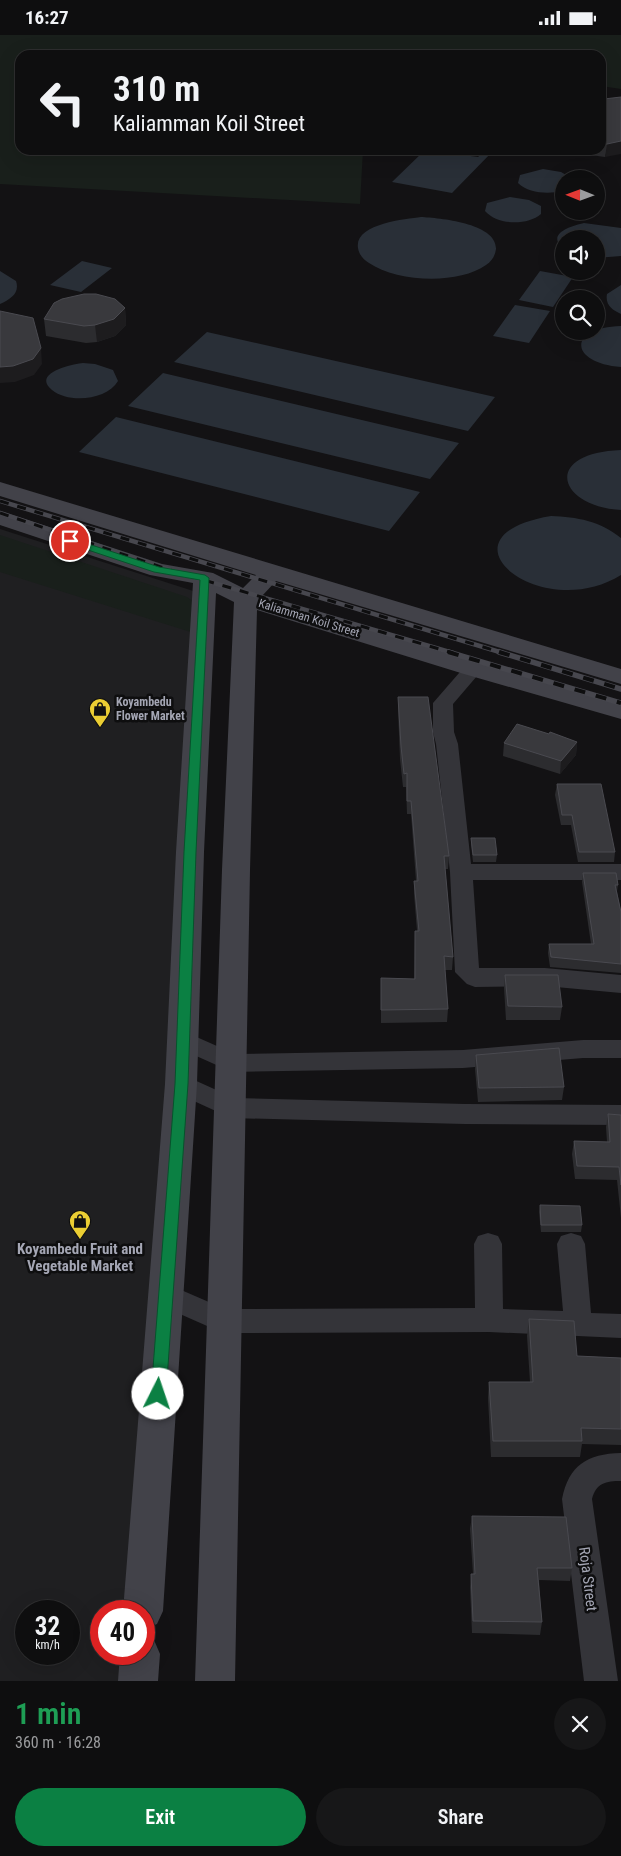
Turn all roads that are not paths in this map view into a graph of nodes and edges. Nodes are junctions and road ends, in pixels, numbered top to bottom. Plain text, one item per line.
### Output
1 (0, 489) edge
2 (0, 518) edge
3 (242, 564) junction
4 (271, 573) junction
5 (205, 578) junction
6 (246, 599) junction
7 (473, 669) junction
8 (621, 677) edge
9 (621, 711) edge
10 (461, 872) junction
11 (621, 872) edge
12 (621, 984) edge
13 (183, 1040) junction
14 (621, 1049) edge
15 (232, 1063) junction
16 (181, 1084) junction
17 (231, 1108) junction
18 (621, 1115) edge
19 (571, 1243) dead end
20 (488, 1244) dead end
21 (165, 1295) junction
22 (489, 1320) junction
23 (223, 1321) junction
24 (578, 1323) junction
25 (621, 1326) edge
26 (621, 1467) edge
27 (144, 1600) edge
28 (139, 1665) edge
29 (138, 1681) edge
30 (215, 1681) edge
31 (602, 1681) edge

1 - 3 street
2 - 5 street, Kaliamman Koil Street
3 - 4 street
3 - 5 street
4 - 6 street
4 - 8 street
5 - 6 street, Kaliamman Koil Street
5 - 13 street
6 - 7 street, Kaliamman Koil Street
6 - 15 street
7 - 9 street, Kaliamman Koil Street
7 - 10 street
10 - 11 street
10 - 12 street
13 - 15 street
13 - 16 street
14 - 15 street
15 - 17 street
16 - 17 street
16 - 21 street
17 - 18 street
17 - 23 street
19 - 24 street
20 - 22 street
21 - 23 street
21 - 27 street
22 - 23 street
22 - 24 street
23 - 30 street
24 - 25 street
26 - 31 street, Roja Street
28 - 29 street

